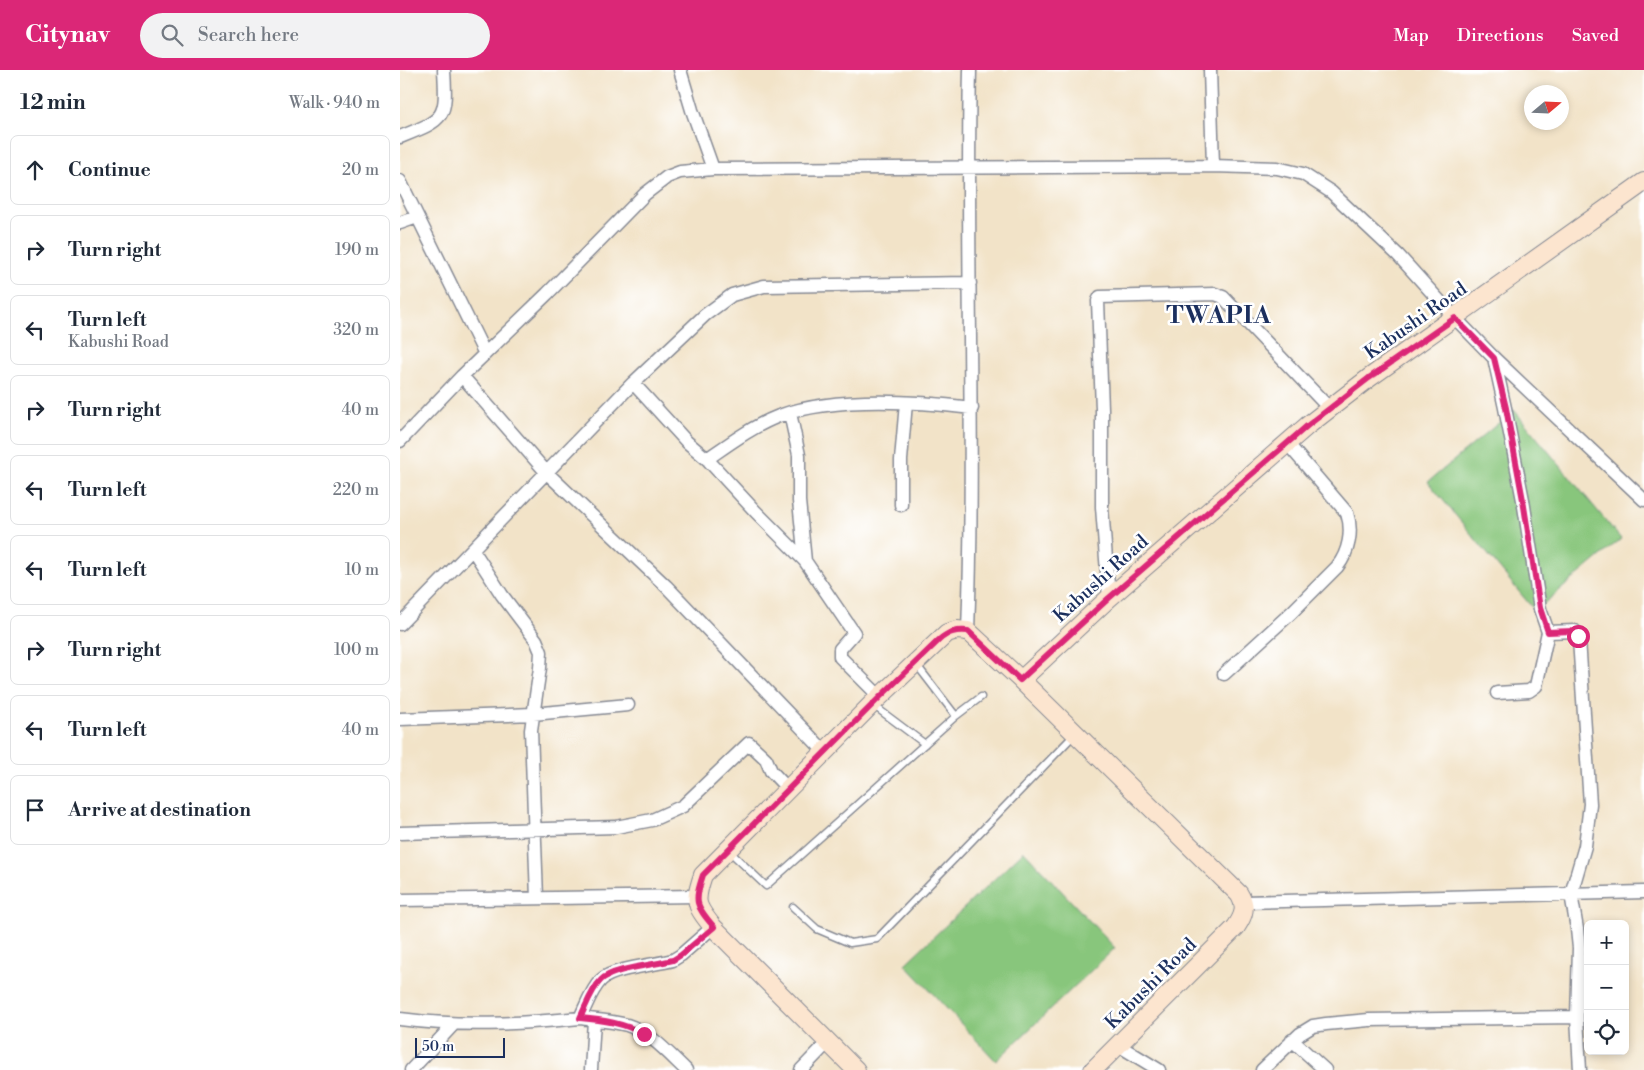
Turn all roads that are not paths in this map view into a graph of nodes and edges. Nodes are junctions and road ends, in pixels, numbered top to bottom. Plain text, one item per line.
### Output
1 (444, 70) edge
2 (680, 70) edge
3 (970, 70) edge
4 (1210, 70) edge
5 (400, 136) edge
6 (1213, 166) junction
7 (968, 168) junction
8 (713, 169) junction
9 (400, 181) edge
10 (1644, 182) edge
11 (417, 217) junction
12 (400, 223) edge
13 (970, 283) junction
14 (1455, 318) junction
15 (485, 354) junction
16 (1494, 358) junction
17 (462, 376) junction
18 (633, 383) junction
19 (906, 403) junction
20 (972, 408) junction
21 (1330, 408) junction
22 (790, 413) junction
23 (400, 441) edge
24 (1287, 443) junction
25 (707, 459) junction
26 (547, 473) junction
27 (1644, 500) edge
28 (901, 505) dead end
29 (473, 550) junction
30 (805, 561) junction
31 (1109, 598) junction
32 (400, 624) edge
33 (968, 631) junction
34 (1548, 632) junction
35 (915, 663) junction
36 (1224, 674) dead end
37 (1020, 680) junction
38 (1497, 693) dead end
39 (981, 697) dead end
40 (876, 701) junction
41 (628, 705) dead end
42 (533, 714) junction
43 (956, 716) junction
44 (400, 719) edge
45 (1075, 734) junction
46 (925, 744) junction
47 (825, 752) junction
48 (788, 789) junction
49 (535, 829) junction
50 (400, 833) edge
51 (728, 850) junction
52 (1644, 892) edge
53 (1571, 894) junction
54 (696, 896) junction
55 (536, 898) junction
56 (400, 900) edge
57 (1243, 902) junction
58 (793, 907) dead end
59 (714, 927) junction
60 (1577, 1017) junction
61 (580, 1018) junction
62 (400, 1019) edge
63 (594, 1020) junction
64 (454, 1025) junction
65 (1292, 1040) junction
66 (828, 1042) junction
67 (1118, 1045) junction
68 (411, 1070) edge
69 (591, 1070) edge
70 (686, 1070) edge
71 (801, 1070) edge
72 (856, 1070) edge
73 (1093, 1070) edge
74 (1159, 1070) edge
75 (1262, 1070) edge
76 (1325, 1070) edge
77 (1580, 1070) edge

1 - 5 street
2 - 8 street
3 - 7 street
4 - 6 street
6 - 7 street
6 - 14 street
7 - 8 street
7 - 13 street
8 - 15 street
9 - 11 street
10 - 14 main road, Kabushi Road
11 - 12 street
11 - 15 street
13 - 18 street
13 - 20 street
14 - 16 street
14 - 21 main road, Kabushi Road
15 - 17 street
16 - 27 street
16 - 34 street
17 - 23 street
17 - 26 street
18 - 25 street
18 - 26 street
19 - 20 street
19 - 22 street
19 - 28 street
20 - 33 street
21 - 24 main road, Kabushi Road
21 - 31 street
22 - 25 street
22 - 30 street
24 - 31 main road, Kabushi Road
24 - 36 street
25 - 30 street
26 - 29 street
26 - 47 street
29 - 32 street
29 - 42 street
30 - 40 street
31 - 37 main road, Kabushi Road
33 - 35 main road
33 - 37 main road
34 - 38 street
34 - 53 street
35 - 40 main road
35 - 43 lane
37 - 45 main road
39 - 43 lane
40 - 46 lane
40 - 47 main road
41 - 42 street
42 - 44 street
42 - 49 street
43 - 46 lane
45 - 57 main road
45 - 58 lane
46 - 51 lane
47 - 48 main road
48 - 49 street
48 - 51 main road
49 - 50 street
49 - 55 street
51 - 54 main road
52 - 53 street
53 - 57 street
53 - 60 street
54 - 55 street
54 - 59 main road
55 - 56 street
57 - 67 main road, Kabushi Road
59 - 61 street
59 - 66 main road
60 - 65 street
60 - 77 street
61 - 63 street
61 - 64 street
62 - 64 street
63 - 69 street
63 - 70 street
64 - 68 street
65 - 75 street
65 - 76 street
66 - 71 street
66 - 72 main road
67 - 73 main road, Kabushi Road
67 - 74 street

